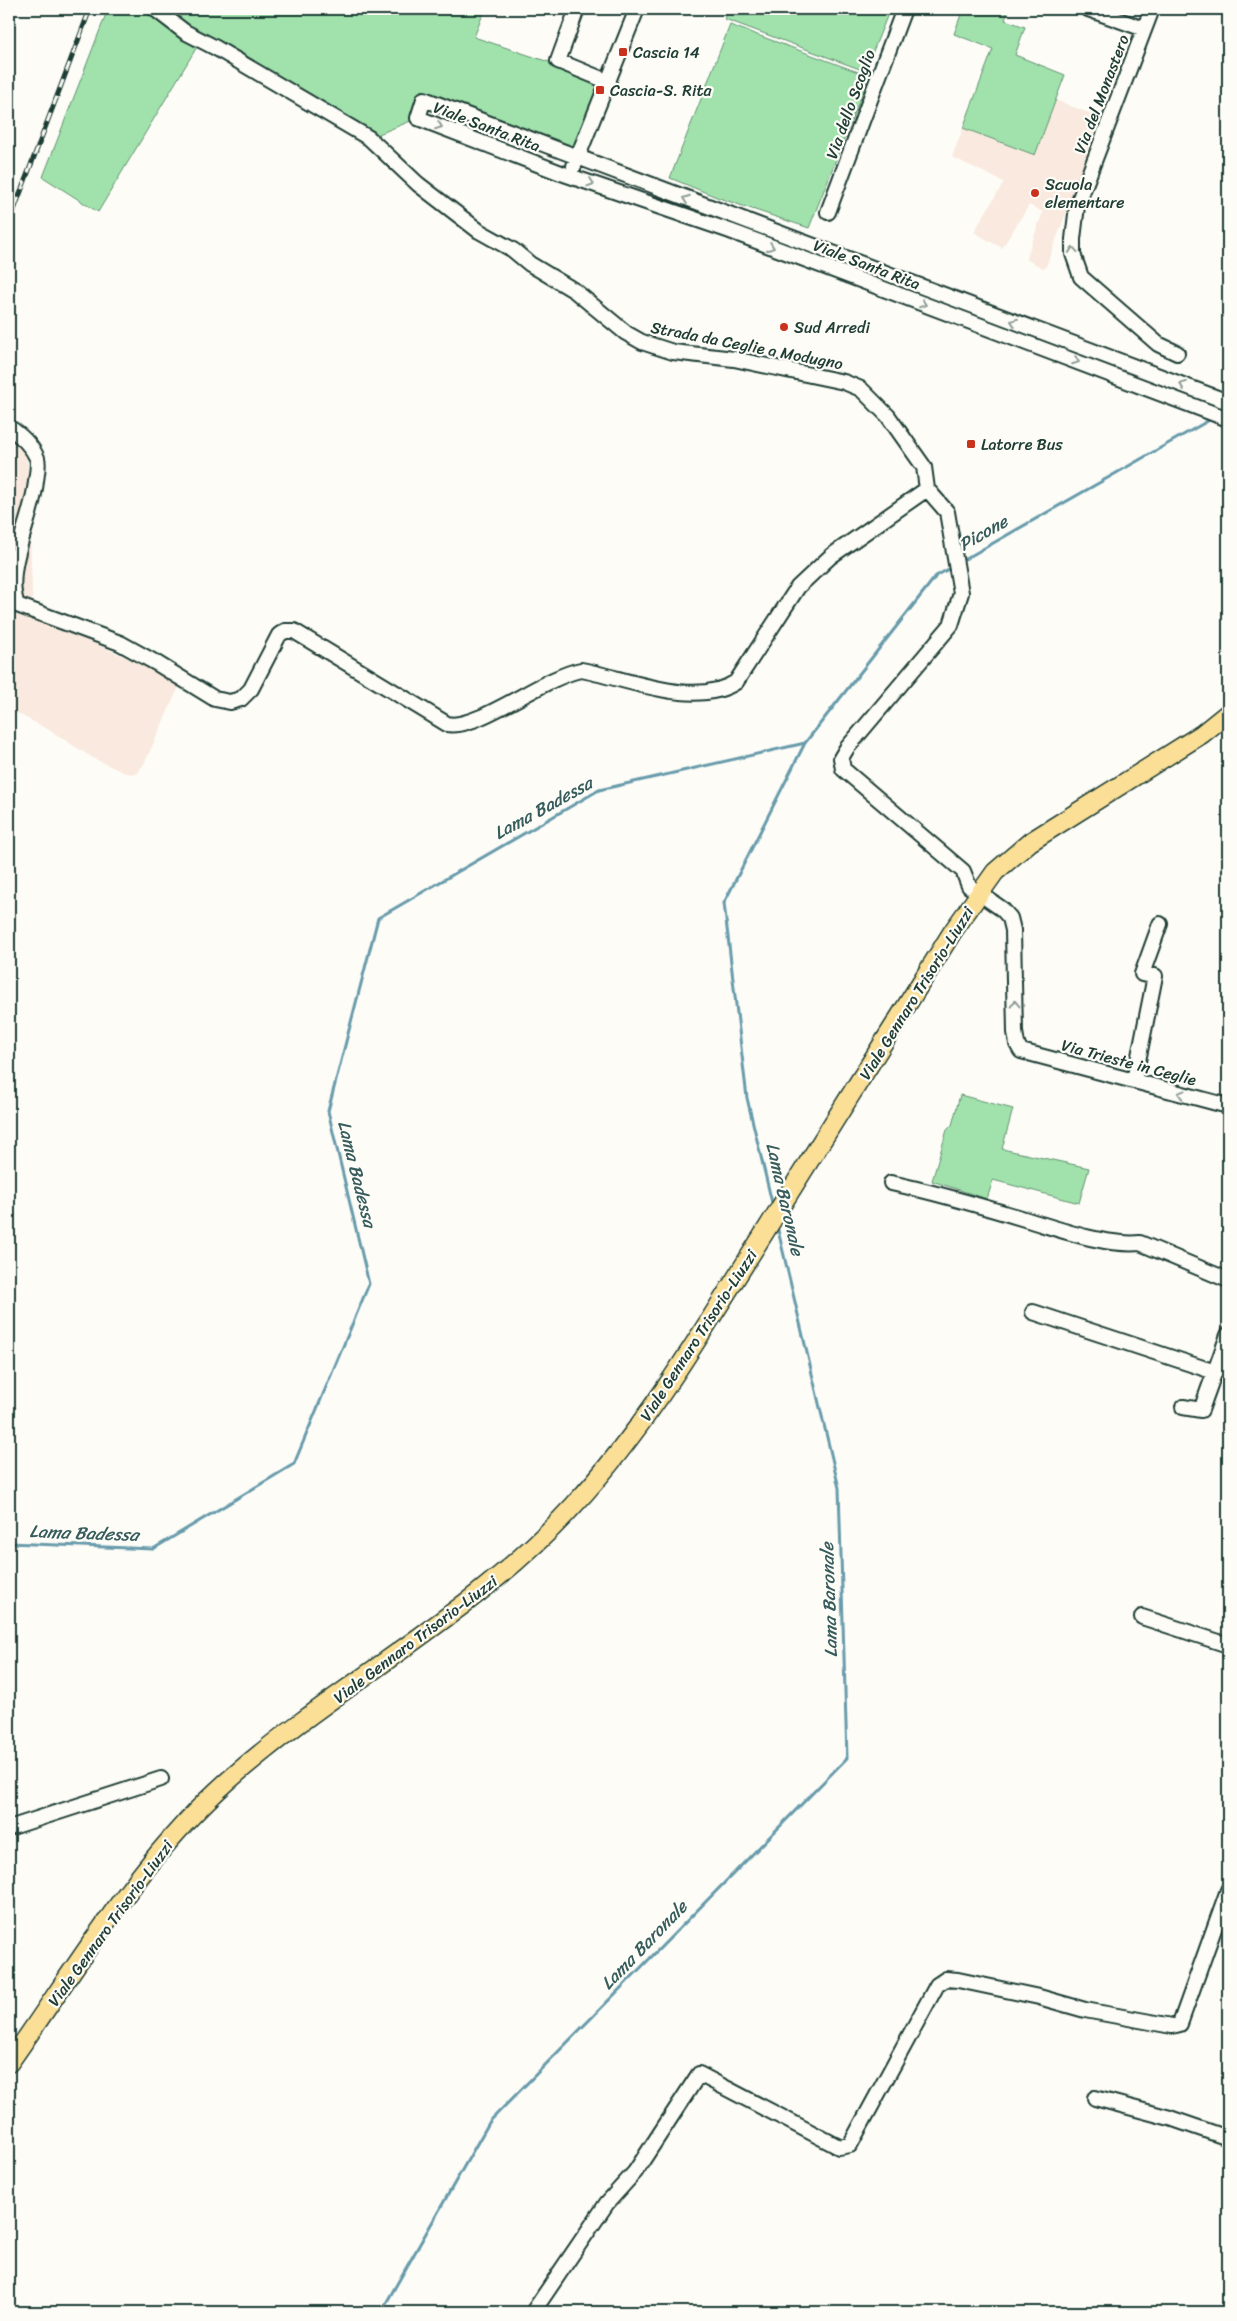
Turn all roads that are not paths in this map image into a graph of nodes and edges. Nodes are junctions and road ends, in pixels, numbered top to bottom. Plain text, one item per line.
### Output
1 (155, 9) edge
2 (577, 9) edge
3 (637, 9) edge
4 (904, 9) edge
5 (1088, 9) edge
6 (1152, 9) edge
7 (1144, 29) junction
8 (609, 82) junction
9 (577, 158) junction
10 (570, 176) junction
11 (828, 212) dead end
12 (733, 217) junction
13 (728, 230) junction
14 (1177, 353) dead end
15 (1228, 402) edge
16 (1228, 419) edge
17 (9, 427) edge
18 (927, 490) junction
19 (1228, 713) edge
20 (979, 892) junction
21 (1160, 924) dead end
22 (1134, 1081) junction
23 (1228, 1106) edge
24 (890, 1183) dead end
25 (1228, 1280) edge
26 (1033, 1312) dead end
27 (1228, 1335) edge
28 (1215, 1372) junction
29 (1183, 1407) dead end
30 (1142, 1617) dead end
31 (1228, 1645) edge
32 (161, 1779) dead end
33 (9, 1828) edge
34 (1228, 1890) edge
35 (9, 2063) edge
36 (1095, 2098) dead end
37 (1228, 2138) edge
38 (533, 2312) edge

1 - 18 street, Strada da Ceglie a Modugno
2 - 8 street
3 - 8 street
4 - 11 street, Via dello Scoglio
5 - 7 street
6 - 7 street, Via del Monastero
14 -> 7 street, Via del Monastero
8 - 9 street
9 - 10 street
9 -> 10 street, Viale Santa Rita
12 -> 9 street, Viale Santa Rita
10 -> 13 street, Viale Santa Rita
12 - 13 street
15 -> 12 street, Viale Santa Rita
13 -> 16 street, Viale Santa Rita
17 - 18 street
18 - 20 street
19 - 20 main road, Viale Gennaro Trisorio-Liuzzi
22 -> 20 street, Via Trieste in Ceglie
20 - 35 main road, Viale Gennaro Trisorio-Liuzzi
21 - 22 street
23 -> 22 street, Via Trieste in Ceglie
24 - 25 street
26 - 28 street
27 - 28 street
28 - 29 street
30 - 31 street
32 - 33 street
34 - 38 street
36 - 37 street

